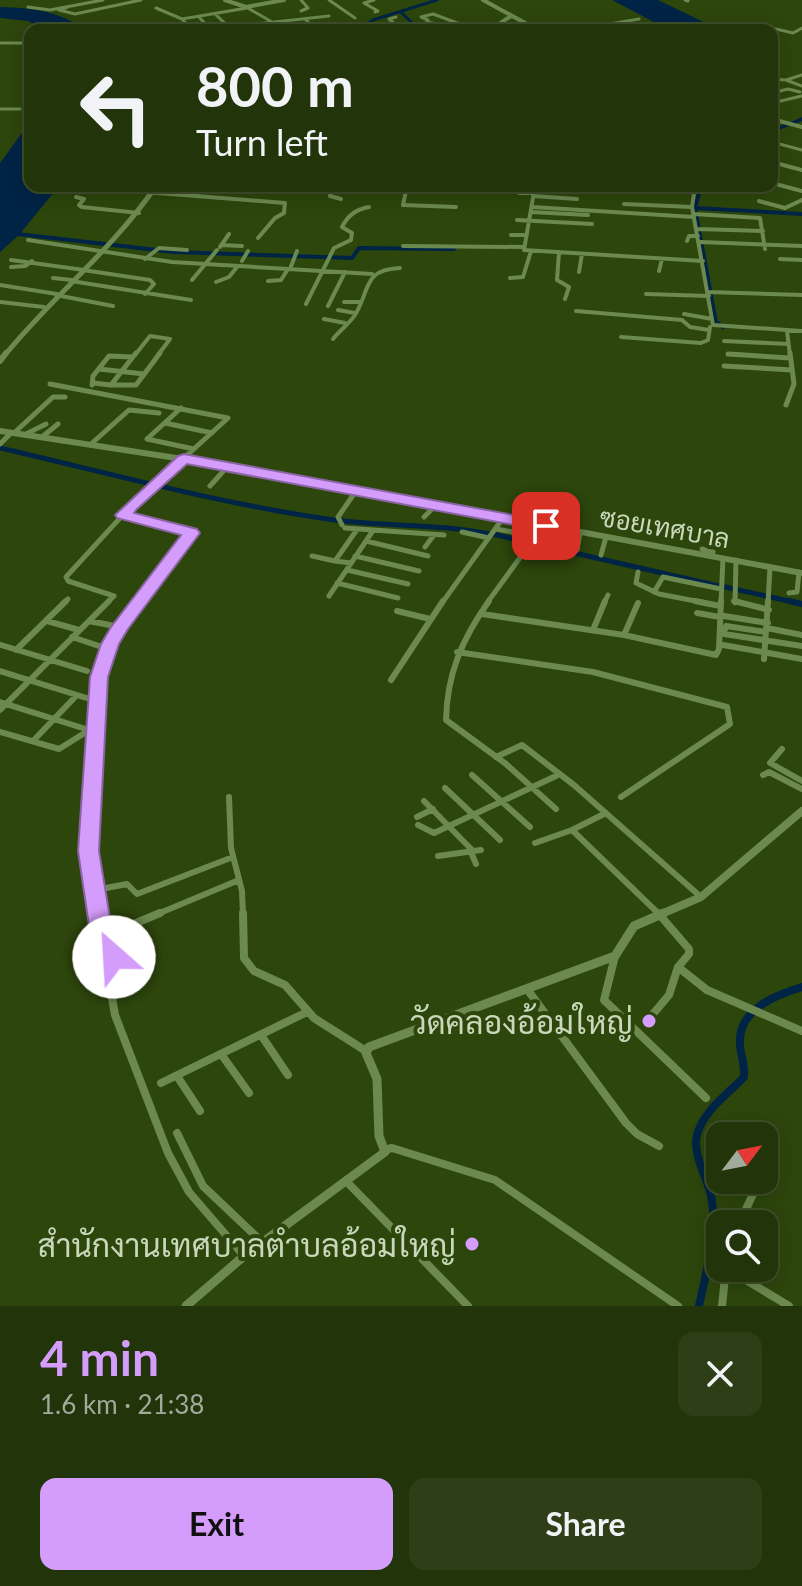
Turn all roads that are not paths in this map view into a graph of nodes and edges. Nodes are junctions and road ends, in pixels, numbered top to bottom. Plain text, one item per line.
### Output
1 (103, 0) edge
2 (141, 0) edge
3 (225, 0) edge
4 (284, 0) edge
5 (301, 0) edge
6 (329, 0) edge
7 (374, 0) edge
8 (483, 0) edge
9 (381, 1) edge
10 (28, 7) dead end
11 (68, 7) junction
12 (246, 7) junction
13 (156, 8) dead end
14 (301, 11) dead end
15 (375, 12) dead end
16 (215, 14) junction
17 (417, 14) dead end
18 (196, 16) junction
19 (329, 16) dead end
20 (511, 16) junction
21 (396, 17) dead end
22 (355, 18) dead end
23 (182, 19) junction
24 (517, 19) junction
25 (639, 19) dead end
26 (306, 20) junction
27 (506, 20) junction
28 (455, 22) junction
29 (429, 23) edge
30 (187, 24) edge
31 (205, 24) edge
32 (225, 24) edge
33 (273, 24) joint
34 (310, 24) edge
35 (395, 24) edge
36 (460, 24) edge
37 (500, 24) edge
38 (527, 24) edge
39 (609, 24) edge
40 (802, 28) edge
41 (778, 30) edge
42 (0, 43) edge
43 (24, 43) edge
44 (802, 75) edge
45 (778, 79) edge
46 (786, 80) junction
47 (801, 85) edge
48 (792, 90) junction
49 (778, 92) edge
50 (801, 94) edge
51 (778, 101) edge
52 (0, 109) edge
53 (20, 109) dead end
54 (778, 121) edge
55 (800, 126) edge
56 (778, 144) edge
57 (802, 150) edge
58 (778, 164) edge
59 (802, 170) edge
60 (778, 185) edge
61 (802, 191) edge
62 (152, 192) edge
63 (182, 192) edge
64 (331, 192) edge
65 (406, 192) edge
66 (534, 192) edge
67 (694, 192) edge
68 (519, 193) dead end
69 (534, 195) junction
70 (76, 197) dead end
71 (341, 199) dead end
72 (577, 199) dead end
73 (802, 200) edge
74 (635, 201) dead end
75 (759, 201) dead end
76 (624, 204) dead end
77 (692, 206) junction
78 (369, 207) dead end
79 (456, 207) dead end
80 (531, 209) junction
81 (139, 213) junction
82 (588, 215) dead end
83 (696, 215) junction
84 (529, 218) junction
85 (517, 220) dead end
86 (592, 224) dead end
87 (700, 229) junction
88 (763, 231) junction
89 (229, 234) dead end
90 (511, 235) dead end
91 (527, 235) junction
92 (258, 238) dead end
93 (699, 239) junction
94 (687, 241) dead end
95 (242, 246) dead end
96 (403, 246) dead end
97 (802, 246) edge
98 (23, 247) dead end
99 (764, 247) junction
100 (526, 249) junction
101 (187, 250) dead end
102 (218, 251) junction
103 (559, 252) junction
104 (102, 253) junction
105 (246, 253) dead end
106 (296, 254) dead end
107 (582, 254) junction
108 (136, 256) junction
109 (269, 258) dead end
110 (145, 259) junction
111 (662, 259) junction
112 (780, 259) dead end
113 (11, 260) dead end
114 (802, 260) edge
115 (32, 261) junction
116 (703, 261) junction
117 (129, 263) dead end
118 (239, 264) junction
119 (205, 265) junction
120 (218, 266) junction
121 (11, 267) dead end
122 (266, 268) junction
123 (400, 268) dead end
124 (289, 269) junction
125 (84, 270) junction
126 (274, 271) dead end
127 (324, 271) junction
128 (659, 271) dead end
129 (98, 272) junction
130 (345, 272) junction
131 (579, 272) dead end
132 (141, 273) dead end
133 (372, 274) junction
134 (53, 278) dead end
135 (92, 278) dead end
136 (133, 278) junction
137 (510, 278) dead end
138 (72, 280) junction
139 (192, 280) dead end
140 (268, 281) dead end
141 (216, 282) dead end
142 (125, 284) dead end
143 (0, 285) edge
144 (303, 290) dead end
145 (313, 292) junction
146 (710, 293) junction
147 (145, 294) junction
148 (646, 294) dead end
149 (57, 295) junction
150 (802, 295) edge
151 (565, 299) dead end
152 (191, 300) dead end
153 (0, 302) edge
154 (344, 302) dead end
155 (359, 302) junction
156 (306, 304) dead end
157 (113, 306) dead end
158 (328, 306) dead end
159 (44, 307) junction
160 (338, 310) dead end
161 (576, 311) dead end
162 (355, 313) junction
163 (684, 314) dead end
164 (324, 319) dead end
165 (345, 323) junction
166 (712, 325) junction
167 (787, 331) junction
168 (802, 331) edge
169 (621, 337) dead end
170 (333, 339) dead end
171 (724, 341) dead end
172 (788, 344) junction
173 (728, 354) dead end
174 (132, 357) junction
175 (790, 358) junction
176 (0, 361) edge
177 (724, 366) dead end
178 (99, 369) junction
179 (792, 370) junction
180 (121, 372) junction
181 (144, 374) junction
182 (93, 383) junction
183 (50, 384) dead end
184 (111, 385) junction
185 (87, 392) junction
186 (65, 397) dead end
187 (786, 405) dead end
188 (181, 408) junction
189 (159, 413) dead end
190 (165, 423) junction
191 (46, 424) dead end
192 (58, 424) dead end
193 (0, 431) edge
194 (12, 433) junction
195 (212, 433) junction
196 (24, 435) junction
197 (42, 437) junction
198 (0, 444) edge
199 (91, 444) junction
200 (194, 449) junction
201 (172, 457) junction
202 (184, 459) junction
203 (227, 467) junction
204 (174, 468) junction
205 (210, 486) dead end
206 (356, 491) junction
207 (436, 505) junction
208 (123, 515) junction
209 (424, 517) dead end
210 (503, 518) junction
211 (543, 526) junction
212 (496, 529) junction
213 (356, 531) junction
214 (372, 532) junction
215 (462, 532) dead end
216 (407, 533) junction
217 (580, 533) junction
218 (434, 535) junction
219 (444, 535) dead end
220 (536, 536) junction
221 (606, 537) junction
222 (489, 538) junction
223 (366, 541) junction
224 (400, 542) dead end
225 (425, 547) dead end
226 (702, 549) dead end
227 (577, 550) dead end
228 (713, 552) junction
229 (601, 555) dead end
230 (312, 556) dead end
231 (355, 556) junction
232 (428, 556) dead end
233 (723, 558) junction
234 (736, 560) junction
235 (335, 561) junction
236 (349, 566) junction
237 (770, 567) junction
238 (419, 571) dead end
239 (638, 572) dead end
240 (800, 572) edge
241 (691, 582) junction
242 (337, 583) junction
243 (408, 584) dead end
244 (721, 589) junction
245 (654, 592) junction
246 (789, 593) dead end
247 (608, 595) dead end
248 (329, 596) dead end
249 (398, 598) dead end
250 (68, 599) dead end
251 (684, 599) junction
252 (638, 603) dead end
253 (769, 610) junction
254 (397, 611) dead end
255 (697, 613) dead end
256 (482, 614) junction
257 (723, 614) junction
258 (430, 619) junction
259 (47, 621) junction
260 (89, 621) junction
261 (120, 627) junction
262 (767, 628) junction
263 (79, 630) junction
264 (593, 630) junction
265 (724, 634) junction
266 (624, 635) junction
267 (802, 635) edge
268 (72, 637) junction
269 (766, 641) junction
270 (1, 645) edge
271 (723, 645) junction
272 (802, 646) edge
273 (108, 649) junction
274 (16, 650) junction
275 (457, 652) junction
276 (722, 653) dead end
277 (765, 656) junction
278 (802, 659) edge
279 (49, 660) junction
280 (0, 671) edge
281 (87, 671) dead end
282 (391, 680) dead end
283 (29, 681) junction
284 (77, 695) junction
285 (93, 700) dead end
286 (3, 703) edge
287 (0, 710) edge
288 (54, 719) junction
289 (0, 732) edge
290 (33, 741) junction
291 (782, 749) dead end
292 (496, 757) junction
293 (802, 769) edge
294 (472, 775) dead end
295 (763, 775) dead end
296 (556, 776) dead end
297 (794, 776) junction
298 (802, 781) edge
299 (533, 787) junction
300 (445, 788) dead end
301 (802, 789) edge
302 (229, 797) dead end
303 (621, 797) dead end
304 (424, 801) dead end
305 (502, 802) junction
306 (433, 809) junction
307 (556, 809) dead end
308 (802, 811) edge
309 (606, 813) junction
310 (474, 815) junction
311 (450, 826) junction
312 (530, 827) dead end
313 (572, 830) junction
314 (500, 840) dead end
315 (535, 843) dead end
316 (475, 851) junction
317 (438, 856) dead end
318 (233, 857) junction
319 (476, 864) dead end
320 (239, 880) junction
321 (106, 888) dead end
322 (701, 897) junction
323 (659, 914) junction
324 (615, 956) junction
325 (105, 960) junction
326 (678, 967) junction
327 (527, 989) junction
328 (307, 1012) junction
329 (653, 1014) dead end
330 (802, 1031) edge
331 (261, 1035) junction
332 (366, 1051) junction
333 (221, 1054) junction
334 (288, 1075) dead end
335 (177, 1076) junction
336 (161, 1083) dead end
337 (249, 1093) dead end
338 (706, 1098) dead end
339 (200, 1111) dead end
340 (177, 1133) dead end
341 (659, 1146) dead end
342 (384, 1150) junction
343 (346, 1181) junction
344 (263, 1243) junction
345 (244, 1256) junction
346 (725, 1282) edge
347 (749, 1282) edge
348 (186, 1306) edge
349 (468, 1306) edge
350 (678, 1306) edge
351 (722, 1306) edge
352 (789, 1306) edge

1 - 11 street
2 - 11 street
3 - 12 street
4 - 12 street
5 - 14 street
6 - 22 street
7 - 9 street
7 - 15 street
8 - 20 street
10 - 11 street
12 - 16 street
12 - 18 street
12 - 33 street
13 - 23 street
16 - 18 street
16 - 32 street
17 - 29 street
18 - 23 street
18 - 31 street
19 - 26 street
20 - 24 street
20 - 27 street
21 - 35 street
23 - 30 street
24 - 27 street
24 - 38 street
25 - 39 street
26 - 33 street
26 - 34 street
27 - 37 street
28 - 29 street
28 - 29 street
28 - 36 street
40 - 41 street
42 - 43 street
44 - 46 street
45 - 46 street
46 - 47 street
47 - 48 street
48 - 49 street
48 - 50 street
50 - 51 street
52 - 53 street
54 - 55 street
56 - 57 street
58 - 59 street
60 - 61 street
62 - 81 street
63 - 92 street
64 - 71 street
65 - 79 street
66 - 69 street
67 - 77 street
68 - 69 street
69 - 72 street
69 - 80 street
70 - 81 street
73 - 75 street
74 - 77 street
76 - 77 street
77 - 83 street
78 - 127 street
80 - 82 street
80 - 83 street
80 - 84 street
81 - 104 street
83 - 87 street
83 - 88 street
84 - 85 street
84 - 86 street
84 - 91 street
87 - 88 street
87 - 93 street
88 - 99 street
89 - 102 street
90 - 91 street
91 - 100 street
93 - 94 street
93 - 99 street
93 - 116 street
95 - 102 street
96 - 100 street
97 - 99 street
98 - 104 street
100 - 103 street
100 - 137 street
101 - 110 street
102 - 119 street
102 - 120 street
103 - 107 street
103 - 151 street
104 - 108 street
104 - 125 street
105 - 118 street
106 - 124 street
107 - 111 street
107 - 131 street
108 - 110 street
108 - 117 street
109 - 122 street
110 - 119 street
111 - 116 street
111 - 128 street
112 - 114 street
113 - 115 street
115 - 121 street
115 - 125 street
116 - 146 street
118 - 120 street
118 - 122 street
118 - 141 street
119 - 120 street
119 - 139 street
122 - 124 street
122 - 126 street
123 - 133 street
124 - 127 street
124 - 140 street
125 - 129 street
125 - 138 street
127 - 130 street
127 - 145 street
129 - 135 street
129 - 136 street
130 - 133 street
130 - 158 street
132 - 136 street
133 - 155 street
134 - 138 street
136 - 142 street
136 - 147 street
138 - 147 street
138 - 149 street
143 - 149 street
144 - 145 street
145 - 156 street
146 - 148 street
146 - 150 street
146 - 166 street
147 - 152 street
149 - 157 street
149 - 159 street
153 - 159 street
154 - 155 street
155 - 162 street
159 - 176 street
160 - 162 street
161 - 166 street
162 - 165 street
163 - 166 street
164 - 165 street
165 - 170 street
166 - 167 street
166 - 169 street
167 - 168 street
167 - 172 street
171 - 172 street
172 - 175 street
173 - 175 street
174 - 178 street
174 - 180 street
174 - 181 street
175 - 179 street
177 - 179 street
178 - 180 street
178 - 182 street
179 - 187 street
180 - 181 street
180 - 184 street
181 - 184 street
182 - 184 street
182 - 185 street
183 - 185 street
185 - 188 street
186 - 194 street
188 - 190 street
188 - 195 street
189 - 199 street
190 - 195 street
190 - 200 street
191 - 196 street
192 - 197 street
193 - 194 street, ซอยเทศบาล
194 - 196 street, ซอยเทศบาล
194 - 198 street
195 - 200 street
196 - 197 street, ซอยเทศบาล
197 - 199 street, ซอยเทศบาล
199 - 201 street, ซอยเทศบาล
200 - 202 street
201 - 202 street, ซอยเทศบาล
201 - 204 street
202 - 203 street, ซอยเทศบาล
202 - 204 street
203 - 205 street
203 - 206 street, ซอยเทศบาล
204 - 208 street
206 - 207 street, ซอยเทศบาล
206 - 213 street
207 - 209 street
207 - 210 street, ซอยเทศบาล
208 - 260 street
208 - 261 street
210 - 211 street, ซอยเทศบาล
210 - 212 street
211 - 217 street, ซอยเทศบาล
211 - 220 street
212 - 220 street
212 - 222 street
213 - 214 street
213 - 235 street
214 - 216 street
214 - 223 street
215 - 222 street
216 - 218 street
216 - 224 street
217 - 221 street, ซอยเทศบาล
217 - 227 street
218 - 219 street
218 - 225 street
220 - 256 street
221 - 228 street, ซอยเทศบาล
221 - 229 street
222 - 258 street
223 - 231 street
223 - 232 street
226 - 228 street
228 - 233 street, ซอยเทศบาล
230 - 235 street
231 - 236 street
231 - 238 street
233 - 234 street, ซอยเทศบาล
233 - 244 street
234 - 237 street, ซอยเทศบาล
234 - 253 street
235 - 236 street
236 - 242 street
236 - 243 street
237 - 240 street, ซอยเทศบาล
237 - 253 street
239 - 245 street
240 - 246 street
241 - 244 street
241 - 245 street
241 - 251 street
242 - 248 street
242 - 249 street
244 - 257 street
245 - 251 street
247 - 264 street
250 - 259 street
251 - 257 street
252 - 266 street
253 - 262 street
254 - 258 street
255 - 257 street
256 - 264 street
256 - 275 street
257 - 262 street
257 - 266 street
258 - 282 street
259 - 263 street
259 - 274 street
260 - 261 street
260 - 263 street
261 - 273 street
262 - 265 street
262 - 267 street
262 - 269 street
263 - 268 street
264 - 266 street
265 - 269 street
265 - 271 street
268 - 273 street
268 - 279 street
269 - 272 street
269 - 277 street
270 - 274 street
271 - 276 street
271 - 277 street
273 - 325 street
274 - 279 street
275 - 292 street
275 - 303 street
277 - 278 street
279 - 281 street
279 - 283 street
280 - 283 street
283 - 284 street
283 - 286 street
284 - 285 street
284 - 288 street
286 - 287 street
286 - 288 street
288 - 290 street
288 - 290 street
289 - 290 street
291 - 297 street
292 - 299 street
292 - 309 street
293 - 297 street
294 - 305 street
295 - 301 street
296 - 299 street
297 - 298 street
299 - 305 street
299 - 307 street
300 - 310 street
302 - 318 street
304 - 306 street
305 - 310 street
305 - 312 street
306 - 311 street
306 - 311 street
308 - 322 street
309 - 313 street
309 - 322 street
310 - 311 street
310 - 314 street
311 - 316 street
313 - 315 street
313 - 323 street
316 - 317 street
316 - 319 street
318 - 320 street
318 - 321 street
320 - 325 street
320 - 328 street
322 - 323 street
323 - 324 street
323 - 326 street
324 - 327 street
324 - 338 street
325 - 345 street
326 - 329 street
326 - 330 street
327 - 332 street
327 - 341 street
328 - 331 street
328 - 332 street
331 - 333 street
331 - 334 street
332 - 342 street
333 - 335 street
333 - 337 street
335 - 336 street
335 - 339 street
340 - 344 street
342 - 343 street
342 - 350 street
343 - 344 street
343 - 349 street
344 - 345 street
345 - 348 street
346 - 351 street
347 - 352 street

